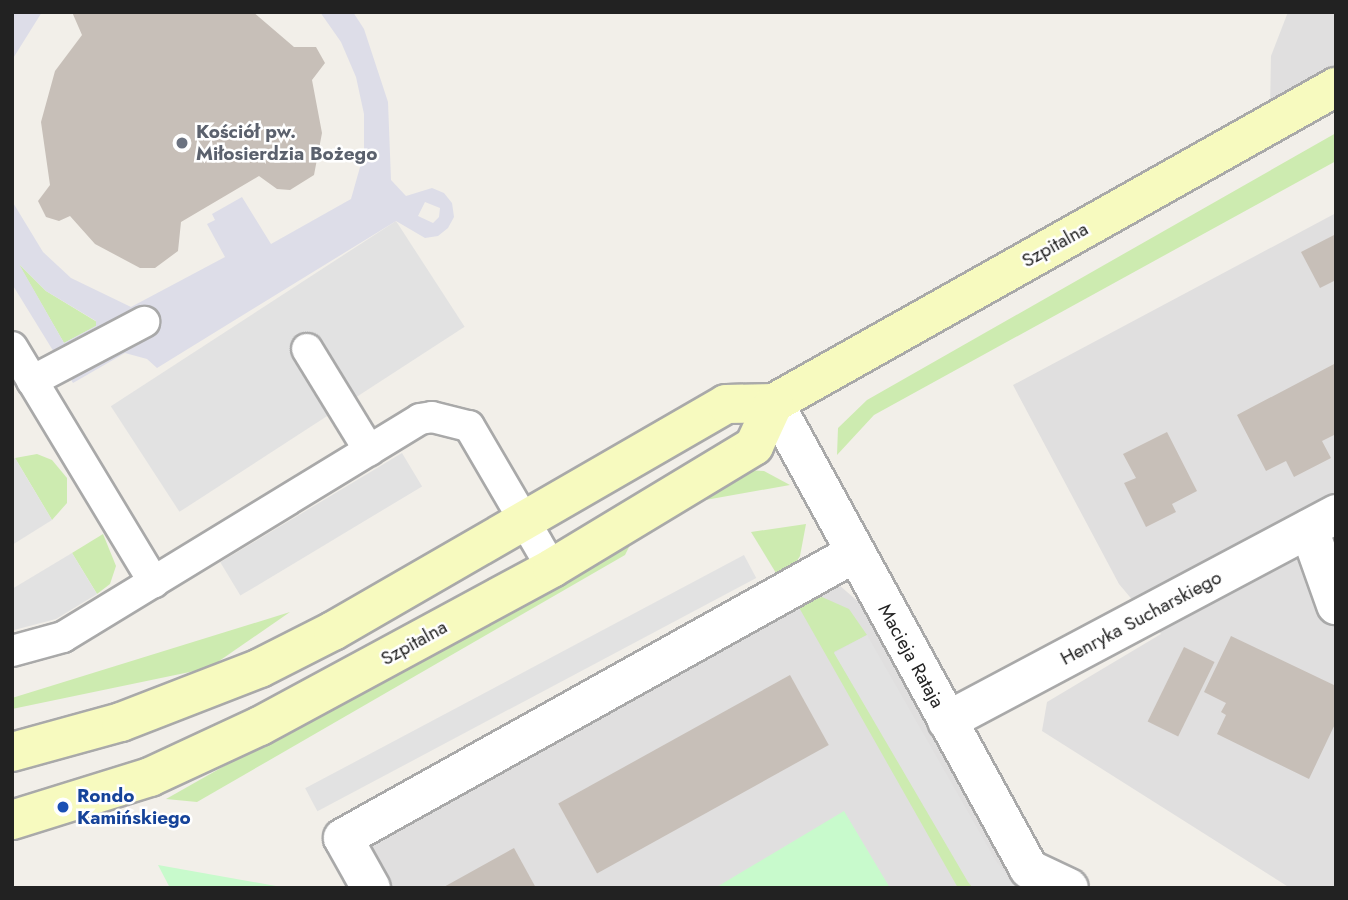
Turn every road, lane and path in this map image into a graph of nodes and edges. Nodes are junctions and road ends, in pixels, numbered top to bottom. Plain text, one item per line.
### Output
1 (1336, 87) edge
2 (144, 322) dead end
3 (12, 347) edge
4 (307, 349) dead end
5 (32, 381) junction
6 (774, 403) junction
7 (369, 450) junction
8 (524, 520) junction
9 (1322, 522) edge
10 (855, 553) junction
11 (552, 568) junction
12 (154, 582) junction
13 (1336, 605) edge
14 (12, 651) edge
15 (947, 721) junction
16 (121, 722) junction
17 (12, 726) edge
18 (12, 752) edge
19 (12, 820) edge
20 (371, 888) edge
21 (1069, 888) edge

1 - 6 street, Szpitalna
2 - 5 lane
3 - 5 lane
4 - 7 lane
5 - 12 lane
6 - 8 street, Szpitalna
6 - 10 street, Macieja Rataja
6 - 11 street, Szpitalna
7 - 8 lane
7 - 12 lane
8 - 11 lane
8 - 16 street, Szpitalna
9 - 13 street
9 - 15 street, Henryka Sucharskiego
10 - 15 street, Macieja Rataja
10 - 20 street
11 - 19 street, Szpitalna
12 - 14 lane
15 - 21 street, Macieja Rataja
16 - 17 street
16 - 18 street, Szpitalna

